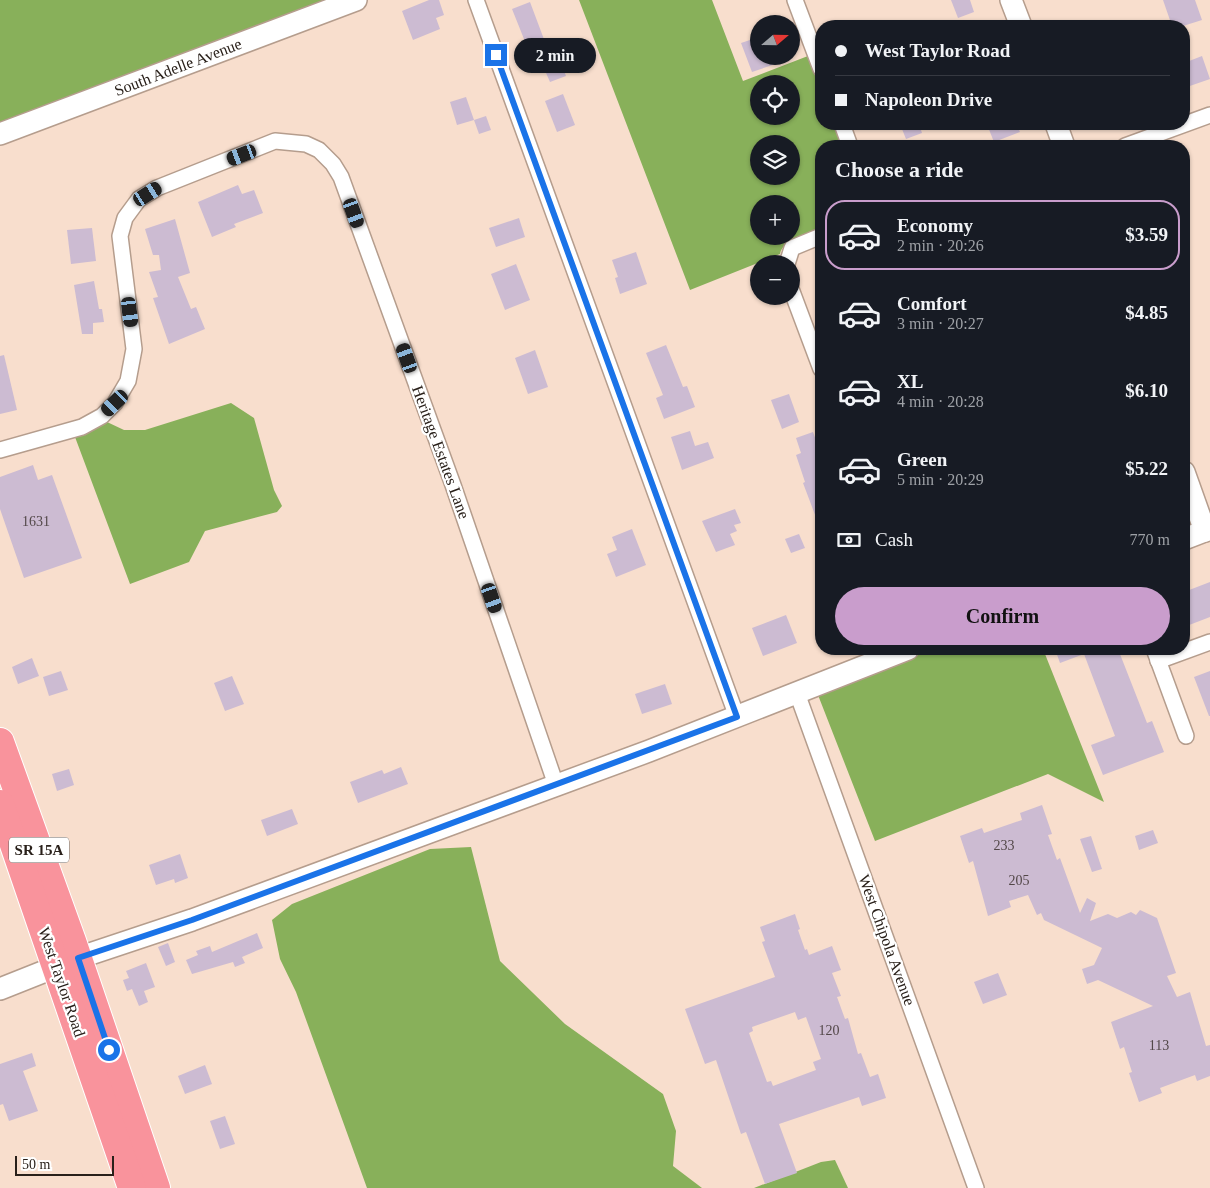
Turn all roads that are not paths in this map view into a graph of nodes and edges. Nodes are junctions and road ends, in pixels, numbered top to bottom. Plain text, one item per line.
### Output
1 (356, 0) edge
2 (476, 0) edge
3 (795, 0) edge
4 (1011, 0) edge
5 (1019, 20) edge
6 (815, 53) edge
7 (1210, 115) edge
8 (1190, 122) edge
9 (1169, 130) edge
10 (0, 134) edge
11 (1141, 140) edge
12 (815, 238) edge
13 (789, 255) edge
14 (797, 305) edge
15 (815, 353) edge
16 (0, 450) edge
17 (1190, 486) edge
18 (1208, 530) edge
19 (1190, 537) edge
20 (1210, 642) edge
21 (1190, 647) edge
22 (893, 655) edge
23 (1156, 655) edge
24 (797, 693) junction
25 (737, 717) junction
26 (1186, 736) dead end
27 (0, 742) edge
28 (556, 785) junction
29 (0, 804) edge
30 (67, 962) junction
31 (0, 989) edge
32 (133, 1186) edge
33 (156, 1188) edge
34 (976, 1188) edge

1 - 10 street, South Adelle Avenue
2 - 25 street
3 - 6 street
4 - 5 street
7 - 8 street
9 - 11 street
12 - 13 street
14 - 15 street
16 - 28 street, Heritage Estates Lane
17 - 18 street
18 - 19 street
20 - 21 street
22 - 24 street
23 - 26 street
24 - 25 street
24 - 34 street, West Chipola Avenue
25 - 28 street
27 - 30 highway, West Taylor Road / SR 15A
28 - 30 street
29 - 30 highway, West Taylor Road / SR 15A
30 - 31 street
30 - 32 highway, West Taylor Road / SR 15A
30 - 33 highway, West Taylor Road / SR 15A

